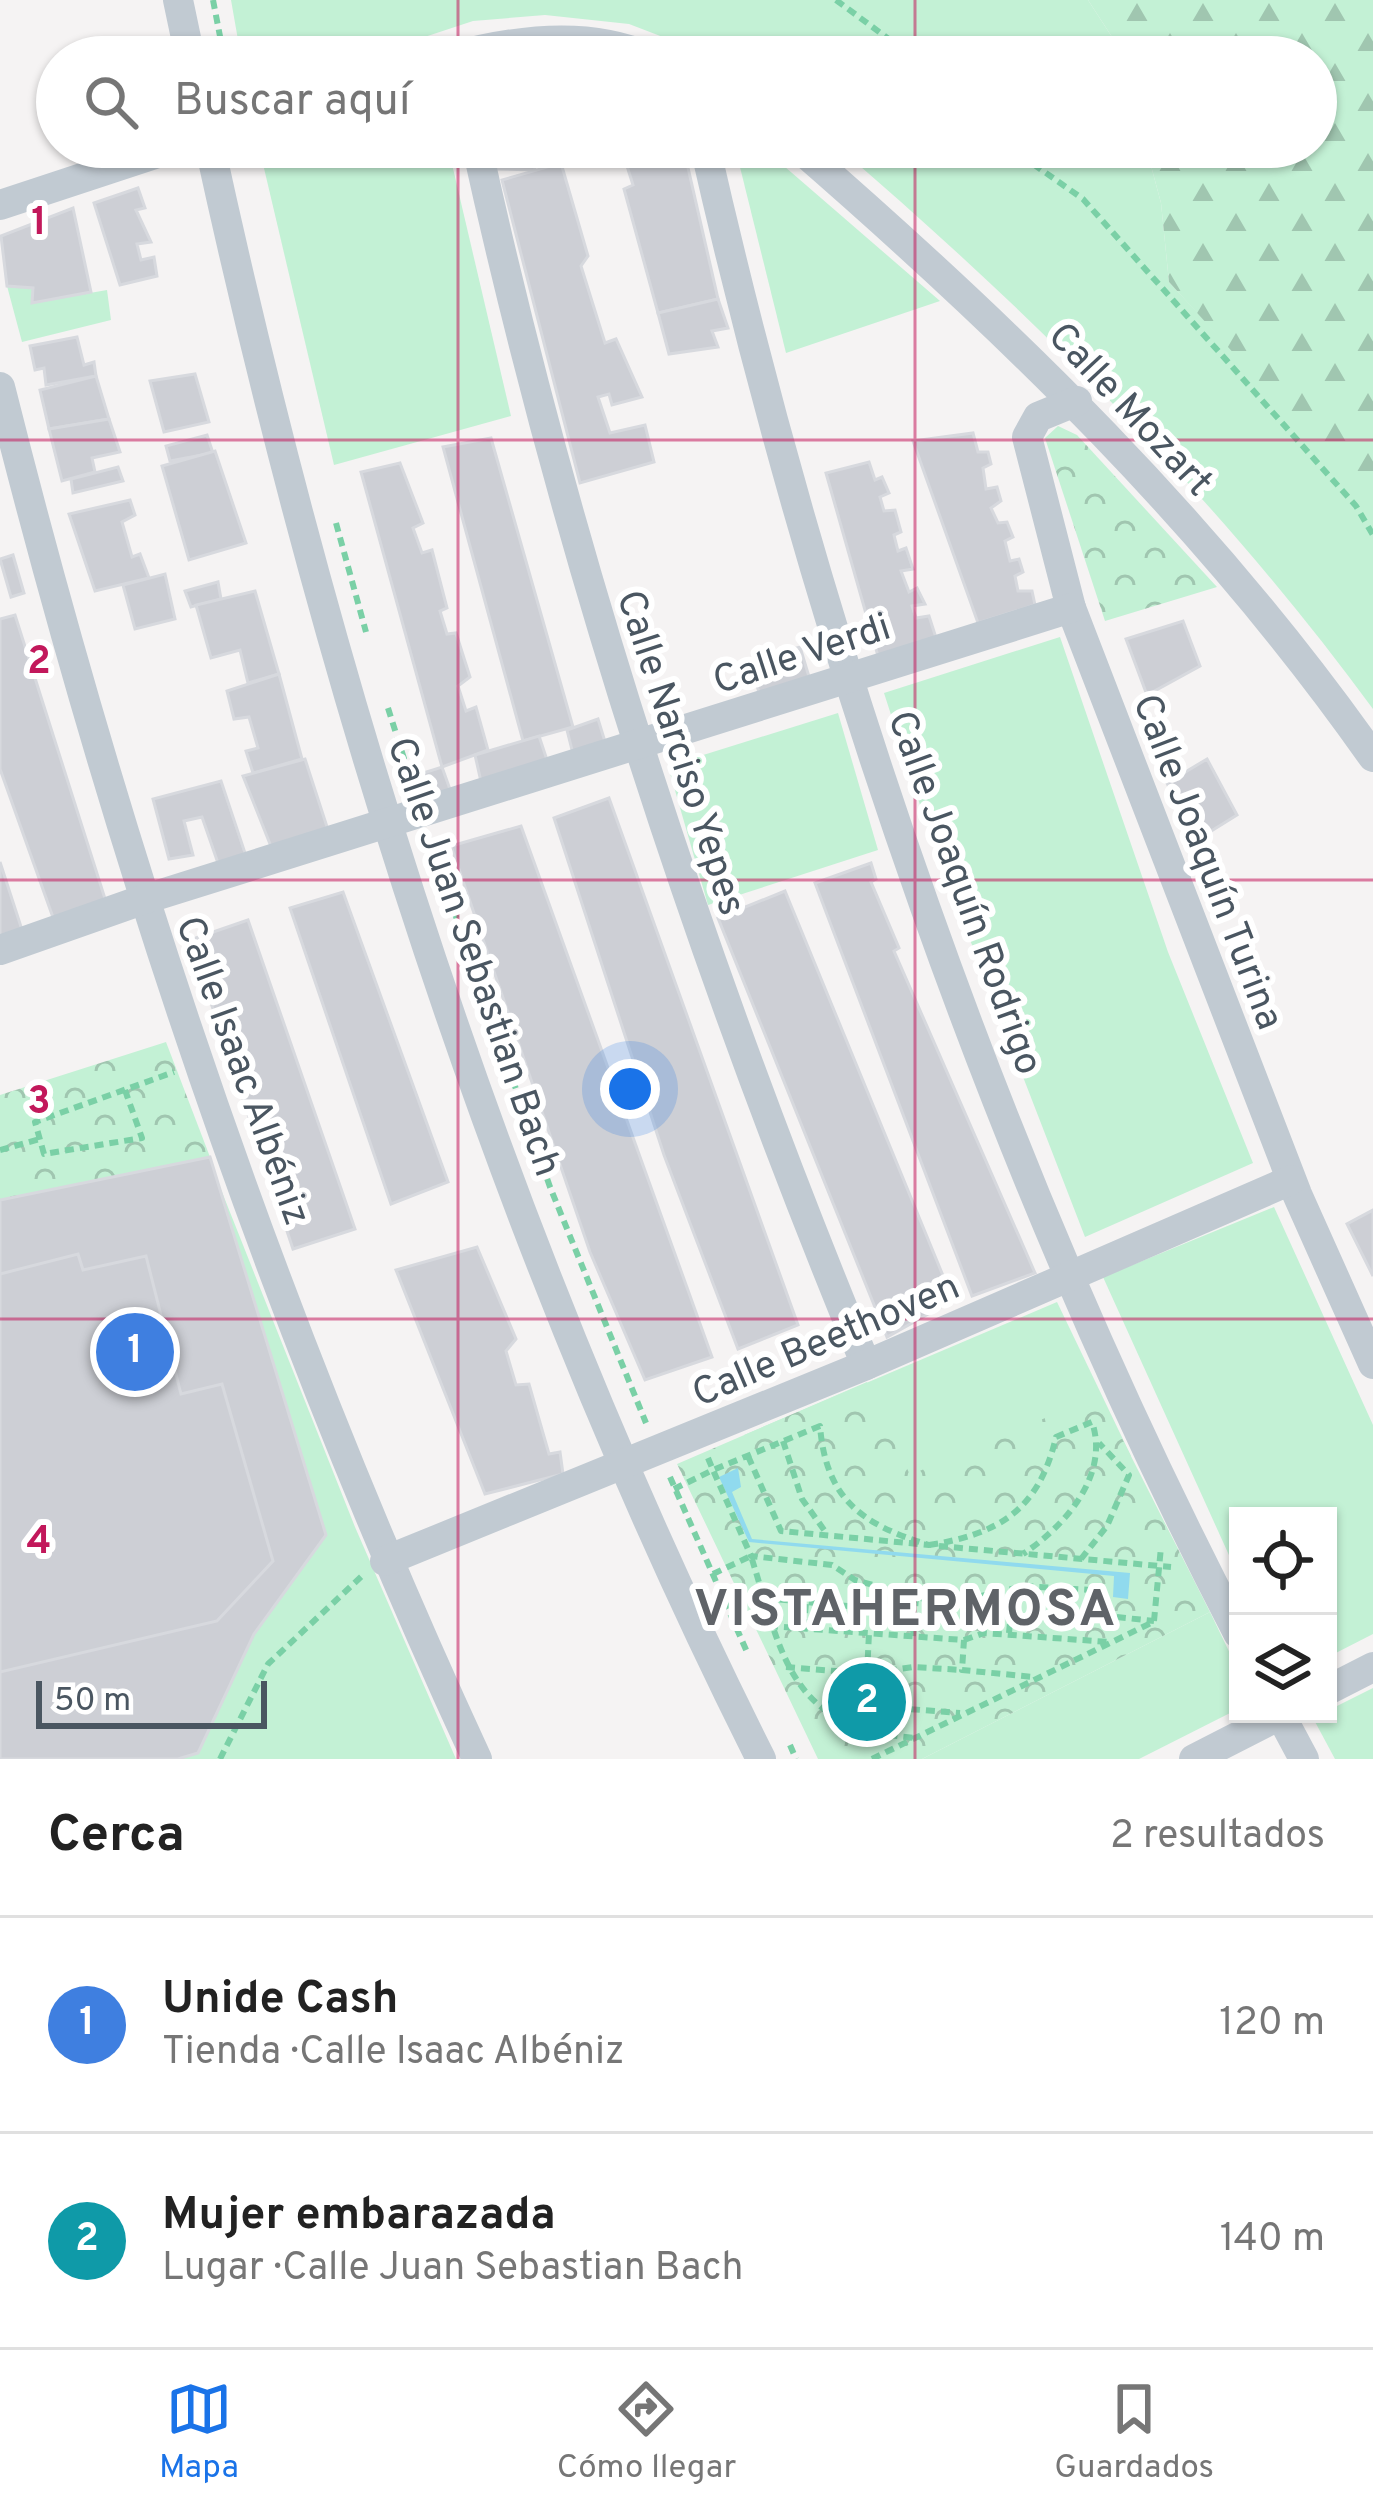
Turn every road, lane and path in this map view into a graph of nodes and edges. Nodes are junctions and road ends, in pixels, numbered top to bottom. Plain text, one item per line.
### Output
1 (178, 0) edge
2 (213, 0) edge
3 (836, 0) edge
4 (186, 36) edge
5 (220, 36) edge
6 (885, 36) edge
7 (112, 168) edge
8 (215, 168) edge
9 (482, 168) edge
10 (710, 168) edge
11 (822, 168) edge
12 (1039, 168) edge
13 (0, 205) edge
14 (0, 387) edge
15 (1077, 401) junction
16 (334, 519) dead end
17 (1373, 535) edge
18 (1071, 608) junction
19 (372, 653) dead end
20 (849, 677) junction
21 (384, 697) dead end
22 (635, 745) junction
23 (1373, 758) edge
24 (421, 814) junction
25 (387, 826) junction
26 (142, 900) junction
27 (0, 950) edge
28 (200, 1062) junction
29 (125, 1090) junction
30 (40, 1139) junction
31 (0, 1150) edge
32 (1291, 1180) junction
33 (1070, 1275) junction
34 (1373, 1364) edge
35 (866, 1365) junction
36 (652, 1440) dead end
37 (699, 1440) junction
38 (783, 1441) junction
39 (1099, 1443) junction
40 (748, 1456) junction
41 (663, 1462) dead end
42 (625, 1464) junction
43 (713, 1470) junction
44 (1129, 1475) junction
45 (674, 1488) junction
46 (1137, 1494) dead end
47 (642, 1502) junction
48 (1154, 1531) dead end
49 (829, 1536) junction
50 (929, 1545) junction
51 (1023, 1554) junction
52 (751, 1556) junction
53 (1081, 1559) junction
54 (386, 1561) junction
55 (1160, 1566) junction
56 (1206, 1571) junction
57 (712, 1574) junction
58 (681, 1588) junction
59 (1012, 1589) junction
60 (905, 1595) junction
61 (916, 1597) junction
62 (764, 1598) junction
63 (806, 1602) junction
64 (1229, 1616) edge
65 (1154, 1621) junction
66 (770, 1626) junction
67 (804, 1628) junction
68 (869, 1633) junction
69 (1009, 1635) junction
70 (913, 1637) junction
71 (964, 1640) junction
72 (1111, 1642) junction
73 (752, 1664) dead end
74 (786, 1667) junction
75 (1373, 1667) edge
76 (962, 1670) junction
77 (867, 1674) junction
78 (1039, 1677) junction
79 (1337, 1685) edge
80 (895, 1707) junction
81 (964, 1714) junction
82 (1264, 1723) edge
83 (1286, 1723) edge
84 (857, 1730) junction
85 (916, 1738) junction
86 (788, 1740) dead end
87 (220, 1759) edge
88 (477, 1759) edge
89 (760, 1759) edge
90 (796, 1759) edge
91 (872, 1759) edge
92 (1194, 1759) edge
93 (1304, 1759) edge

1 - 4 street
2 - 5 path
3 - 6 path
7 - 13 street
8 - 25 street, Calle Juan Sebastian Bach
9 - 22 street, Calle Narciso Yepes
10 - 20 street, Calle Joaquín Rodrigo
11 - 15 street, Calle Mozart
12 - 17 path
14 - 26 street, Calle Isaac Albéniz
15 - 18 street, Calle Joaquín Turina
15 - 23 street, Calle Mozart
16 - 19 path
18 - 20 street, Calle Verdi
18 - 32 street, Calle Joaquín Turina
20 - 22 street, Calle Verdi
20 - 33 street, Calle Joaquín Rodrigo
21 - 24 path
22 - 24 street, Calle Verdi
22 - 35 street, Calle Narciso Yepes
24 - 25 street, Calle Verdi
24 - 36 path
25 - 26 street, Calle Verdi
25 - 42 street, Calle Juan Sebastian Bach
26 - 27 street, Calle Verdi
26 - 28 street, Calle Isaac Albéniz
28 - 29 path
28 - 54 street, Calle Isaac Albéniz
29 - 30 path
29 - 30 path
30 - 31 path
32 - 33 street, Calle Beethoven
32 - 34 street, Calle Joaquín Turina
33 - 35 street, Calle Beethoven
33 - 56 street, Calle Joaquín Rodrigo
35 - 37 street, Calle Beethoven
37 - 42 street, Calle Beethoven
37 - 43 path
38 - 40 path
38 - 49 path
38 - 50 path
39 - 44 path
39 - 50 path
39 - 51 path
40 - 43 path
40 - 49 path
41 - 45 path
42 - 47 street, Calle Juan Sebastian Bach
42 - 54 street, Calle Beethoven
43 - 45 path
43 - 52 path
44 - 46 path
44 - 53 path
45 - 47 path
45 - 57 path
47 - 58 street, Calle Juan Sebastian Bach
48 - 55 path
49 - 50 path
50 - 51 path
51 - 53 path
52 - 57 path
52 - 60 path
52 - 62 path
53 - 55 path
54 - 87 path
54 - 88 street, Calle Isaac Albéniz
55 - 56 path
55 - 65 path
56 - 64 street, Calle Joaquín Rodrigo
57 - 58 path
57 - 73 path
58 - 89 street, Calle Juan Sebastian Bach
59 - 61 path
59 - 65 path
59 - 69 path
60 - 61 path
60 - 63 path
61 - 70 path
62 - 63 path
62 - 66 path
63 - 67 path
65 - 72 path
66 - 67 path
66 - 74 path
67 - 68 path
68 - 70 path
68 - 77 path
69 - 71 path
69 - 72 path
70 - 71 path
71 - 76 path
72 - 78 path
74 - 77 path
74 - 84 path
75 - 79 street
76 - 77 path
76 - 78 path
77 - 80 path
77 - 84 path
78 - 81 path
80 - 81 path
80 - 84 path
81 - 85 path
82 - 92 street
83 - 93 street
84 - 85 path
85 - 91 path
86 - 90 path

